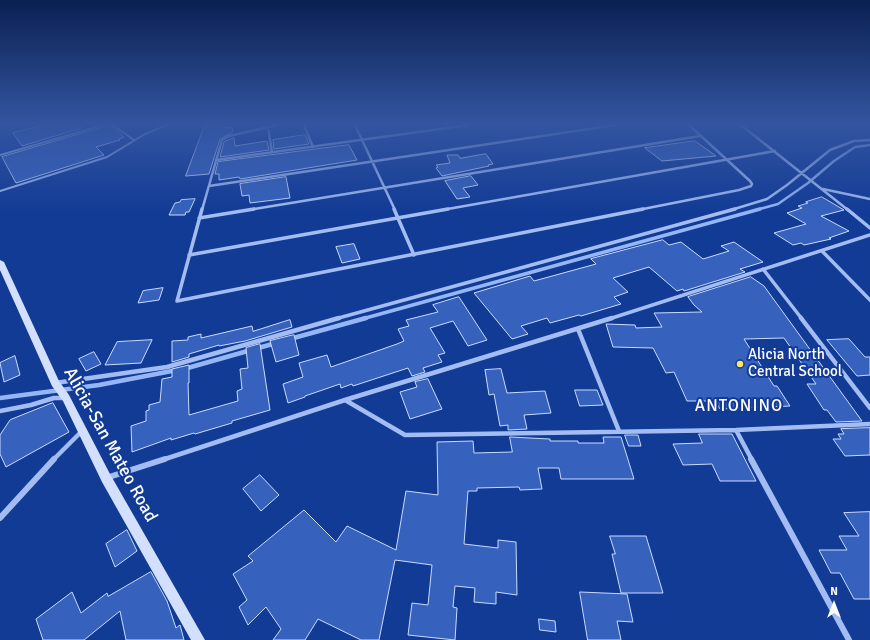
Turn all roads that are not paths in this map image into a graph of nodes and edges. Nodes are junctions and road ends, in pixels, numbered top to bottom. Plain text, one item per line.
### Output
1 (110, 155) edge
2 (218, 155) edge
3 (252, 155) edge
4 (369, 155) edge
5 (420, 155) edge
6 (586, 155) edge
7 (722, 155) edge
8 (755, 155) edge
9 (780, 155) edge
10 (824, 155) edge
11 (216, 160) junction
12 (728, 160) junction
13 (373, 162) junction
14 (802, 173) junction
15 (209, 186) junction
16 (385, 188) junction
17 (823, 189) junction
18 (0, 191) edge
19 (870, 199) edge
20 (200, 218) junction
21 (398, 218) junction
22 (870, 228) edge
23 (870, 235) edge
24 (822, 251) junction
25 (189, 255) junction
26 (414, 255) junction
27 (0, 262) edge
28 (763, 269) junction
29 (870, 300) edge
30 (578, 329) junction
31 (55, 383) junction
32 (66, 398) junction
33 (345, 400) junction
34 (870, 408) edge
35 (0, 411) edge
36 (870, 424) edge
37 (736, 430) junction
38 (82, 431) junction
39 (619, 431) junction
40 (106, 478) junction
41 (0, 518) edge
42 (198, 640) edge
43 (849, 640) edge

1 - 18 lane
2 - 11 street
3 - 11 street
4 - 13 street
5 - 13 street
6 - 16 street
7 - 12 street
8 - 12 street
9 - 14 street
10 - 14 street
11 - 15 street
12 - 21 street
12 - 26 street
13 - 15 street
13 - 16 street
14 - 17 street
14 - 31 street
15 - 20 street
16 - 20 street
16 - 21 street
17 - 19 street
17 - 22 street
20 - 25 street
21 - 25 street
21 - 26 street
23 - 24 street
24 - 28 street
24 - 29 street
25 - 26 street
27 - 31 main road, Alicia-San Mateo Road
28 - 30 street
28 - 34 street
30 - 33 street
30 - 39 street
31 - 32 main road, Alicia-San Mateo Road
32 - 35 street
32 - 38 main road, Alicia-San Mateo Road
33 - 39 street
33 - 40 street
36 - 37 street
37 - 39 street
37 - 43 street
38 - 40 main road, Alicia-San Mateo Road
38 - 41 street
40 - 42 main road, Alicia-San Mateo Road

